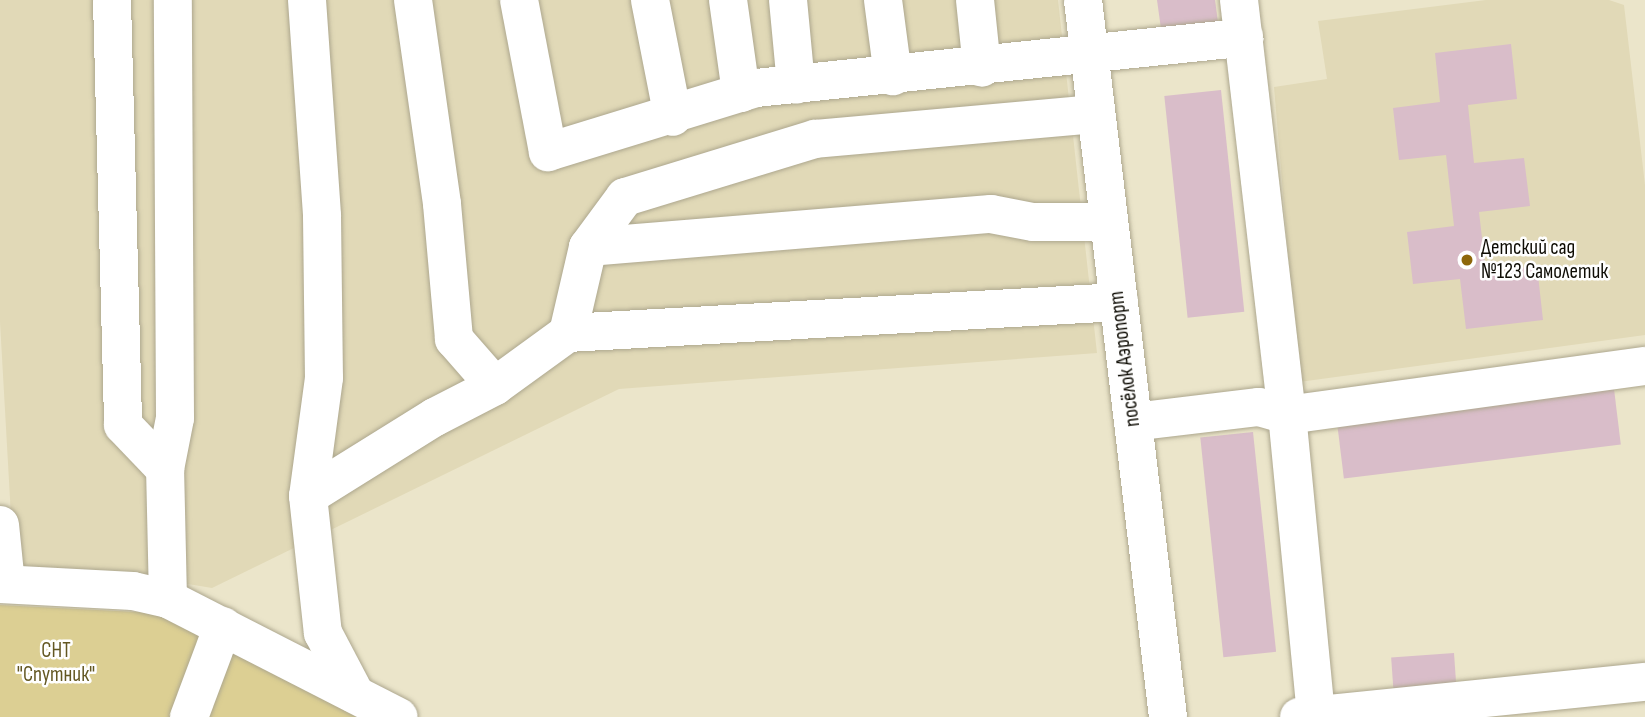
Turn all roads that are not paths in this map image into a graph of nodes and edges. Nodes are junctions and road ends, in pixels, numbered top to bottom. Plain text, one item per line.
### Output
1 (112, 0) edge
2 (173, 0) edge
3 (307, 0) edge
4 (413, 0) edge
5 (519, 0) edge
6 (649, 0) edge
7 (728, 0) edge
8 (788, 0) edge
9 (883, 0) edge
10 (975, 0) edge
11 (1083, 0) edge
12 (1239, 0) edge
13 (1244, 37) junction
14 (1090, 56) junction
15 (982, 68) junction
16 (892, 76) junction
17 (796, 85) junction
18 (741, 93) junction
19 (1096, 114) junction
20 (673, 117) junction
21 (1110, 222) junction
22 (588, 247) junction
23 (1119, 302) junction
24 (568, 333) junction
25 (1645, 366) edge
26 (495, 386) junction
27 (1287, 415) junction
28 (1133, 422) junction
29 (165, 469) junction
30 (308, 496) junction
31 (0, 525) edge
32 (3, 584) edge
33 (168, 599) junction
34 (223, 626) junction
35 (1645, 681) edge
36 (355, 694) junction
37 (1308, 716) edge
38 (188, 717) edge
39 (399, 717) edge
40 (1168, 717) edge

1 - 29 street
2 - 29 street
3 - 30 street
4 - 26 street
5 - 20 street
6 - 20 street
7 - 18 street
8 - 17 street
9 - 16 street
10 - 15 street
11 - 14 street, посёлок Аэропорт
12 - 13 street
13 - 14 street
13 - 27 street
14 - 15 street
14 - 19 street, посёлок Аэропорт
15 - 16 street
16 - 17 street
17 - 18 street
18 - 20 street
19 - 21 street, посёлок Аэропорт
19 - 22 street
21 - 22 street
21 - 23 street, посёлок Аэропорт
22 - 24 street
23 - 24 street
23 - 28 street, посёлок Аэропорт
24 - 26 street
25 - 27 street
26 - 30 street
27 - 28 street
27 - 37 street
28 - 40 street, посёлок Аэропорт
29 - 33 street
30 - 36 street
31 - 32 street
32 - 33 street
33 - 34 street
34 - 36 street
34 - 38 street
35 - 37 street
36 - 39 street

